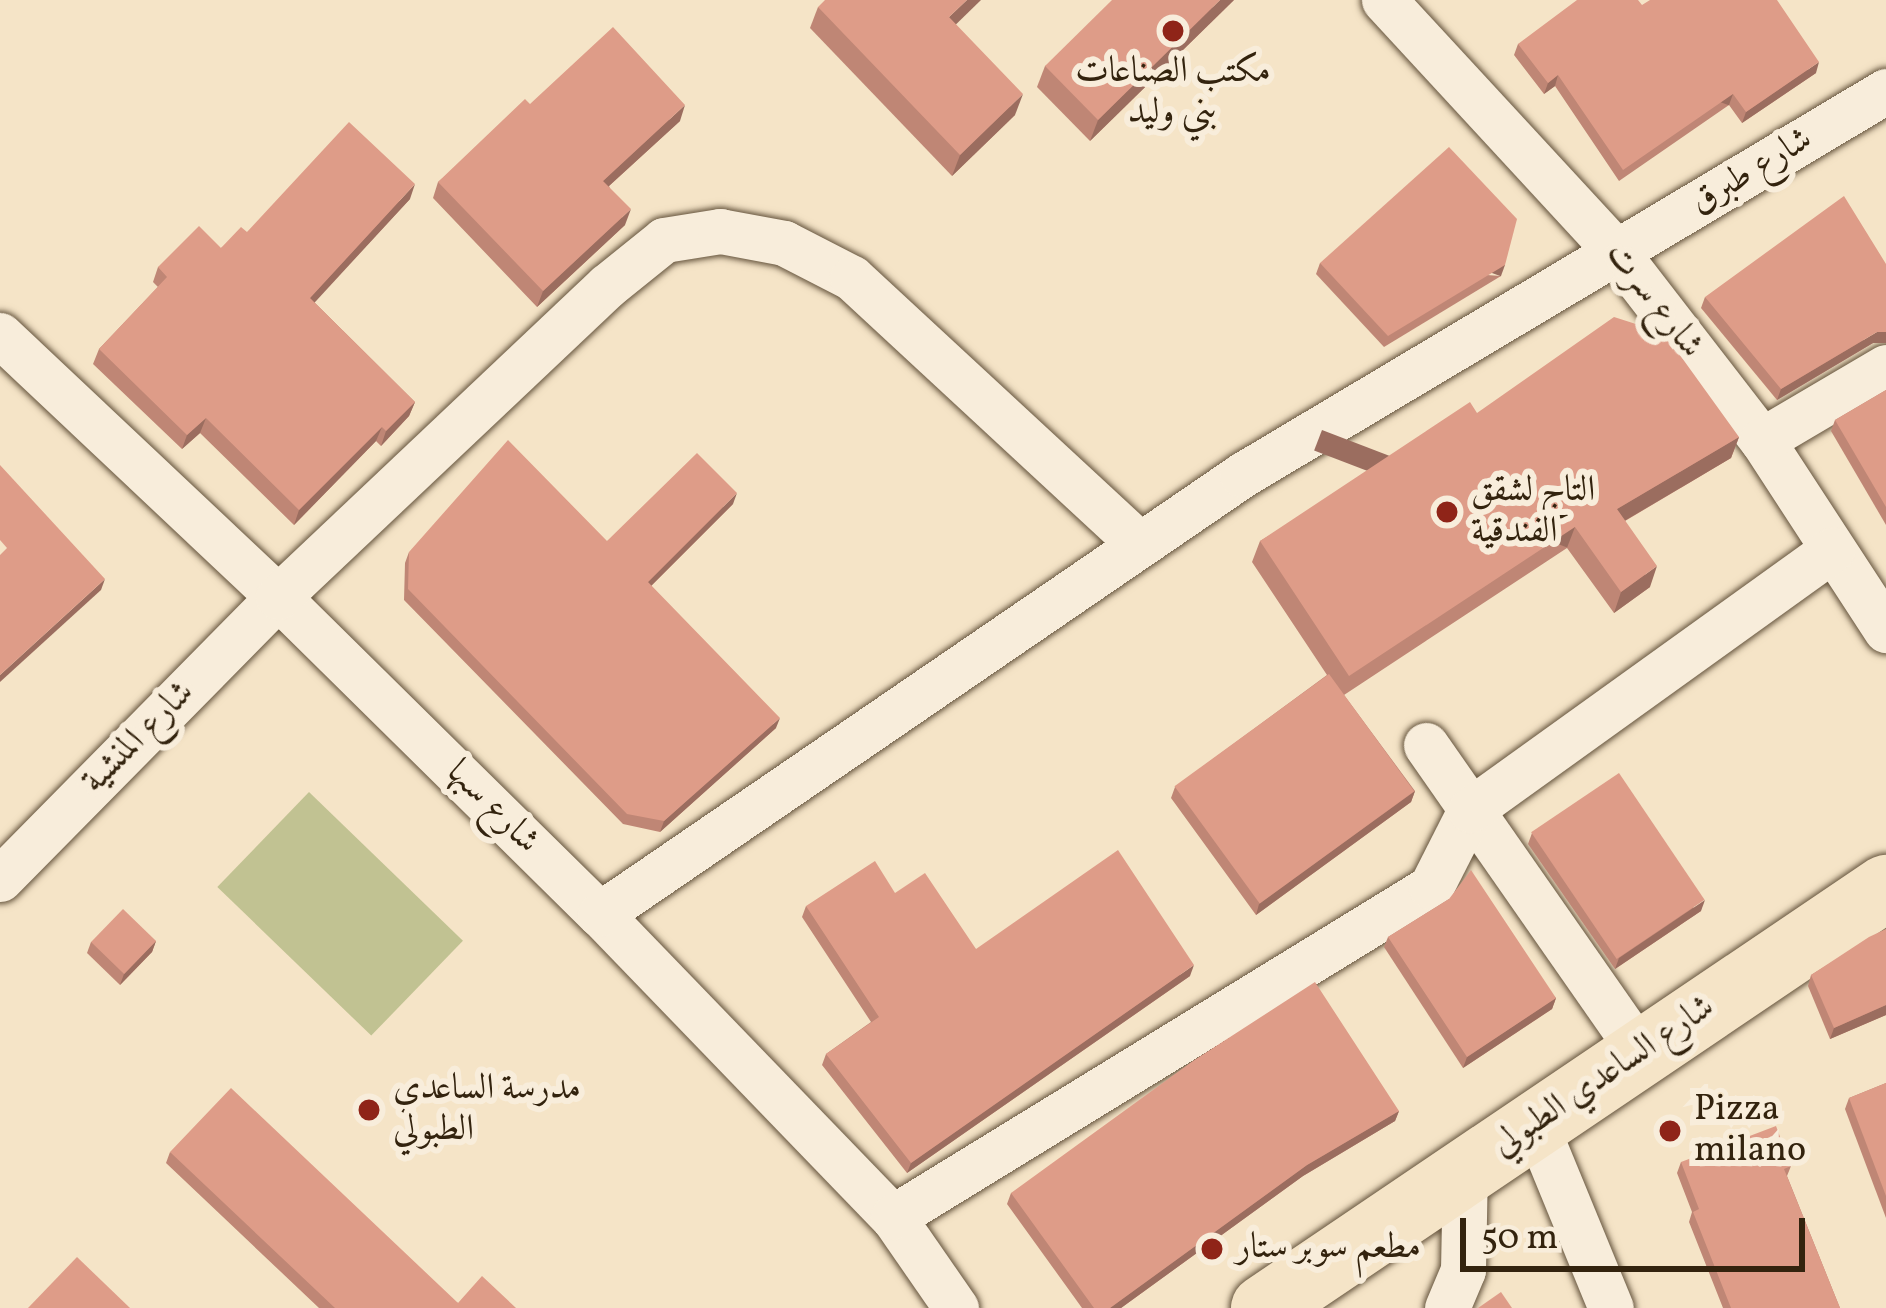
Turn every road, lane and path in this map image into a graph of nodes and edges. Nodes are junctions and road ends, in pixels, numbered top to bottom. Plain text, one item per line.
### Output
1 (1384, 0) edge
2 (1886, 91) edge
3 (1618, 254) junction
4 (0, 335) edge
5 (1886, 367) edge
6 (1762, 440) junction
7 (1138, 543) junction
8 (1832, 550) junction
9 (1872, 584) edge
10 (278, 597) junction
11 (1886, 630) edge
12 (1426, 745) dead end
13 (1471, 810) junction
14 (0, 880) edge
15 (1886, 888) edge
16 (600, 914) junction
17 (1641, 1053) junction
18 (1535, 1124) junction
19 (1466, 1169) junction
20 (892, 1217) junction
21 (956, 1308) edge
22 (1264, 1308) edge
23 (1447, 1308) edge
24 (1611, 1308) edge

1 - 3 street, شارع سرت
2 - 3 street, شارع طبرق
3 - 6 street, شارع سرت
3 - 7 street, شارع طبرق
4 - 10 street, شارع سبها
5 - 6 street
6 - 8 street, شارع سرت
7 - 10 street, شارع المنشية
7 - 16 street, شارع طبرق
8 - 9 street, شارع سرت
8 - 13 street
9 - 11 street, شارع سرت
10 - 14 street, شارع المنشية
10 - 16 street, شارع سبها
12 - 13 street
13 - 17 street
13 - 20 street
15 - 17 highway, شارع الساعدي الطبولي
16 - 20 street, شارع سبها
17 - 18 highway, شارع الساعدي الطبولي
18 - 19 highway, شارع الساعدي الطبولي
18 - 24 street
19 - 22 highway, شارع الساعدي الطبولي
19 - 23 street
20 - 21 street, شارع سبها

